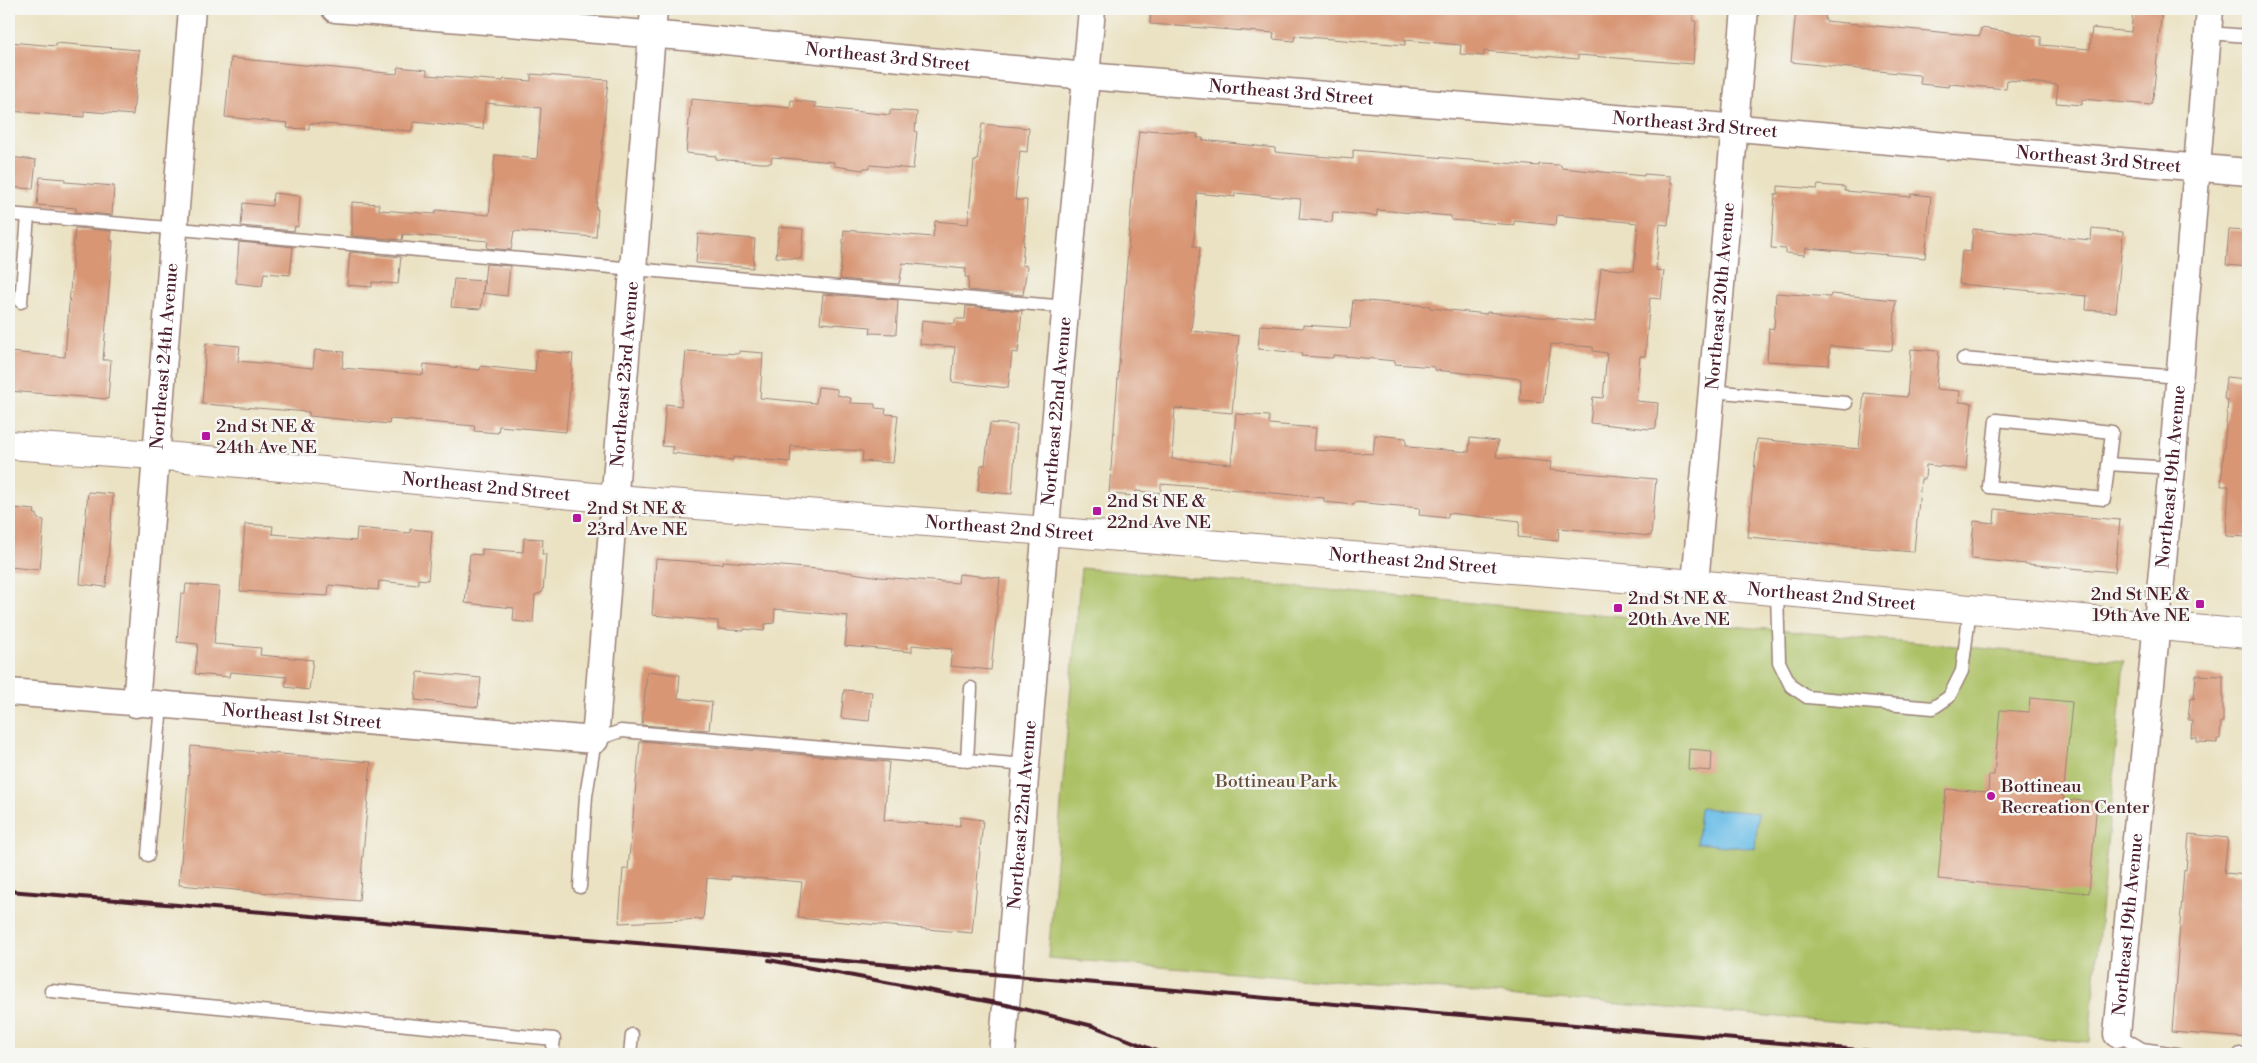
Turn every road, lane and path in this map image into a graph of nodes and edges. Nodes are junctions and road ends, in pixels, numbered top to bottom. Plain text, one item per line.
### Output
1 (192, 9) edge
2 (335, 9) edge
3 (654, 9) edge
4 (1092, 9) edge
5 (1745, 9) edge
6 (2209, 21) edge
7 (652, 34) junction
8 (2248, 36) edge
9 (1086, 76) junction
10 (1734, 128) junction
11 (2197, 168) junction
12 (2248, 172) edge
13 (9, 214) edge
14 (28, 216) junction
15 (174, 228) junction
16 (633, 268) junction
17 (21, 302) dead end
18 (1066, 306) junction
19 (1963, 359) dead end
20 (2179, 377) junction
21 (1711, 391) junction
22 (1846, 403) dead end
23 (9, 445) edge
24 (155, 455) junction
25 (2108, 464) junction
26 (2172, 468) junction
27 (615, 499) junction
28 (1045, 531) junction
29 (1695, 584) junction
30 (1777, 592) junction
31 (1970, 609) junction
32 (2156, 626) junction
33 (2248, 634) edge
34 (972, 688) dead end
35 (9, 692) edge
36 (148, 704) junction
37 (595, 740) junction
38 (967, 761) junction
39 (1026, 765) junction
40 (148, 855) dead end
41 (580, 887) dead end
42 (51, 991) dead end
43 (2118, 1034) joint
44 (632, 1035) dead end
45 (2248, 1053) edge
46 (552, 1054) edge
47 (630, 1054) edge
48 (1002, 1054) edge
49 (2177, 1054) edge
50 (2240, 1054) edge

1 - 15 street, Northeast 24th Avenue
2 - 7 street, Northeast 3rd Street
3 - 7 street, Northeast 23rd Avenue
4 - 9 street, Northeast 22nd Avenue
5 - 10 street, Northeast 20th Avenue
6 - 8 lane
6 - 11 street, Northeast 19th Avenue
7 - 9 street, Northeast 3rd Street
7 - 16 street, Northeast 23rd Avenue
9 - 10 street, Northeast 3rd Street
9 - 18 street, Northeast 22nd Avenue
10 - 11 street, Northeast 3rd Street
10 - 21 street, Northeast 20th Avenue
11 - 12 street, Northeast 3rd Street
11 - 20 street, Northeast 19th Avenue
13 - 14 lane
14 - 15 lane
14 - 17 lane
15 - 16 lane
15 - 24 street, Northeast 24th Avenue
16 - 18 lane
16 - 27 street, Northeast 23rd Avenue
18 - 28 street, Northeast 22nd Avenue
19 - 20 lane
20 - 26 street, Northeast 19th Avenue
21 - 22 lane
21 - 29 street, Northeast 20th Avenue
23 - 24 street, Northeast 2nd Street
24 - 27 street, Northeast 2nd Street
24 - 36 street, Northeast 24th Avenue
25 - 25 lane
25 - 26 lane
26 - 32 street, Northeast 19th Avenue
27 - 28 street, Northeast 2nd Street
27 - 37 street, Northeast 23rd Avenue
28 - 29 street, Northeast 2nd Street
28 - 39 street, Northeast 22nd Avenue
29 - 30 street, Northeast 2nd Street
30 - 31 street, Northeast 2nd Street
30 - 31 lane
31 - 32 street, Northeast 2nd Street
32 - 33 street, Northeast 2nd Street
32 - 43 street, Northeast 19th Avenue
34 - 38 lane
35 - 36 street, Northeast 1st Street
36 - 37 street, Northeast 1st Street
36 - 40 lane
37 - 38 lane
37 - 41 lane
38 - 39 lane
39 - 48 street, Northeast 22nd Avenue
42 - 46 lane
43 - 49 lane
44 - 47 lane
45 - 50 lane

